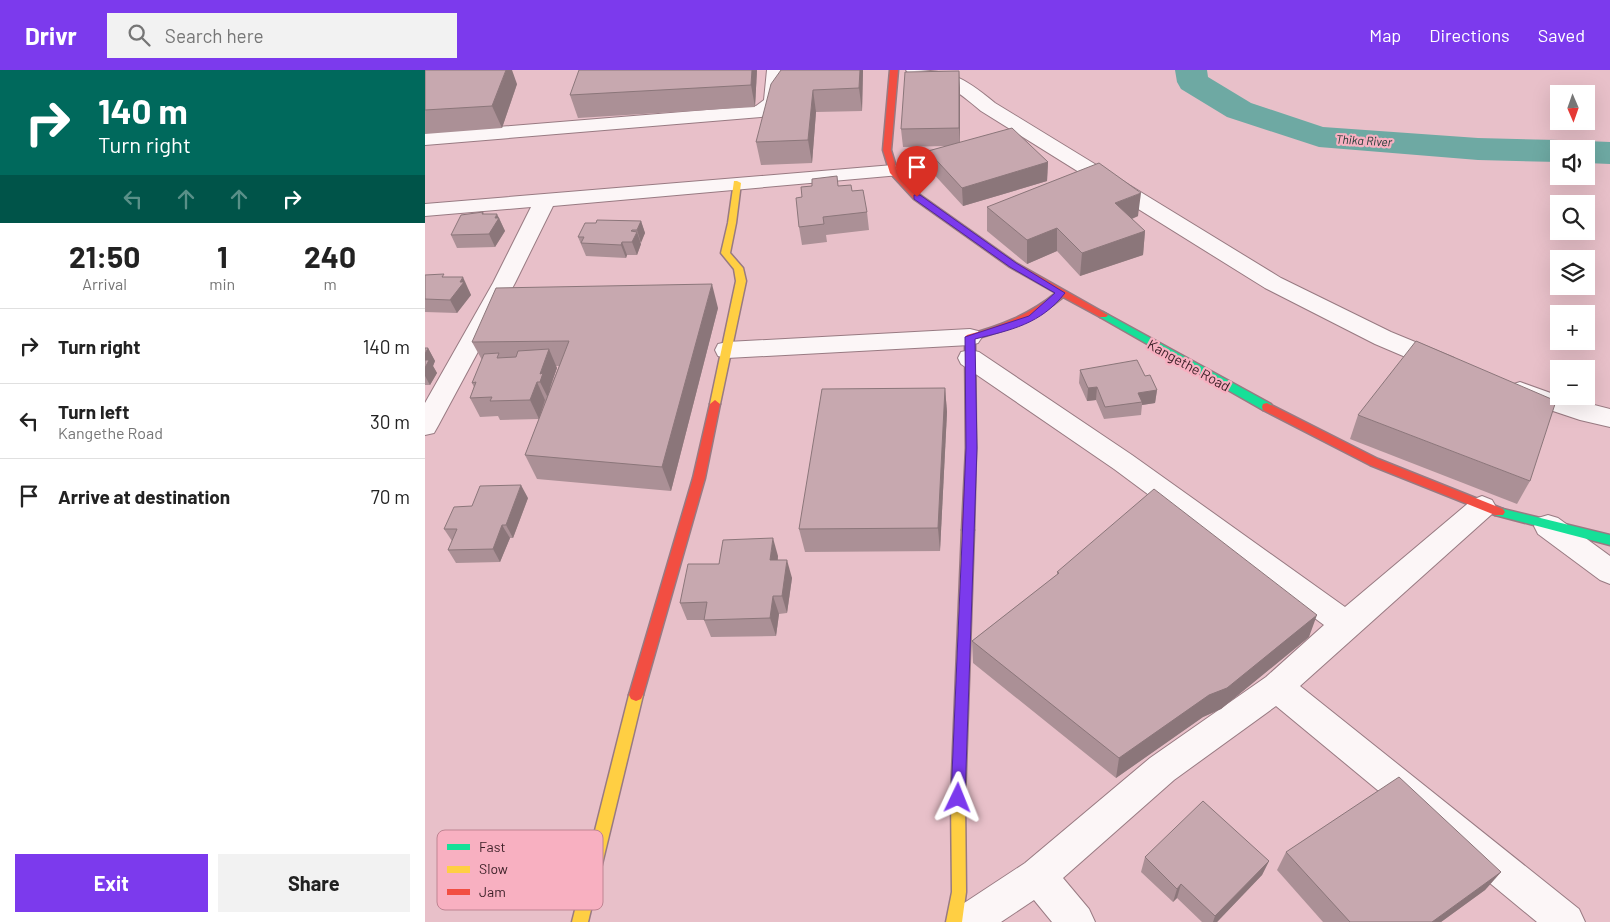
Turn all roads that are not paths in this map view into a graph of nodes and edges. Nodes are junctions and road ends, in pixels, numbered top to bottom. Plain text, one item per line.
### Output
1 (777, 70) edge
2 (894, 70) edge
3 (915, 70) edge
4 (425, 139) edge
5 (893, 171) junction
6 (737, 183) junction
7 (545, 200) junction
8 (425, 210) edge
9 (1061, 293) junction
10 (970, 348) junction
11 (727, 350) junction
12 (1465, 372) edge
13 (1499, 384) edge
14 (1610, 418) edge
15 (425, 426) edge
16 (1482, 507) junction
17 (1548, 526) junction
18 (1610, 540) edge
19 (1610, 572) edge
20 (1346, 624) junction
21 (1277, 688) junction
22 (602, 830) edge
23 (1038, 876) junction
24 (954, 922) edge
25 (969, 922) edge
26 (1076, 922) edge
27 (1566, 922) edge

1 - 4 street
2 - 5 street, Kangethe Road
3 - 12 street
5 - 6 street
5 - 9 street, Kangethe Road
6 - 7 street
6 - 11 street
7 - 8 street
7 - 15 street
9 - 10 street
9 - 16 street, Kangethe Road
10 - 11 street
10 - 20 street
10 - 24 street
11 - 22 street
13 - 14 street
16 - 17 street, Kangethe Road
16 - 20 street
17 - 18 street, Kangethe Road
17 - 19 street
20 - 21 street
21 - 23 street
21 - 27 street
23 - 25 street
23 - 26 street

